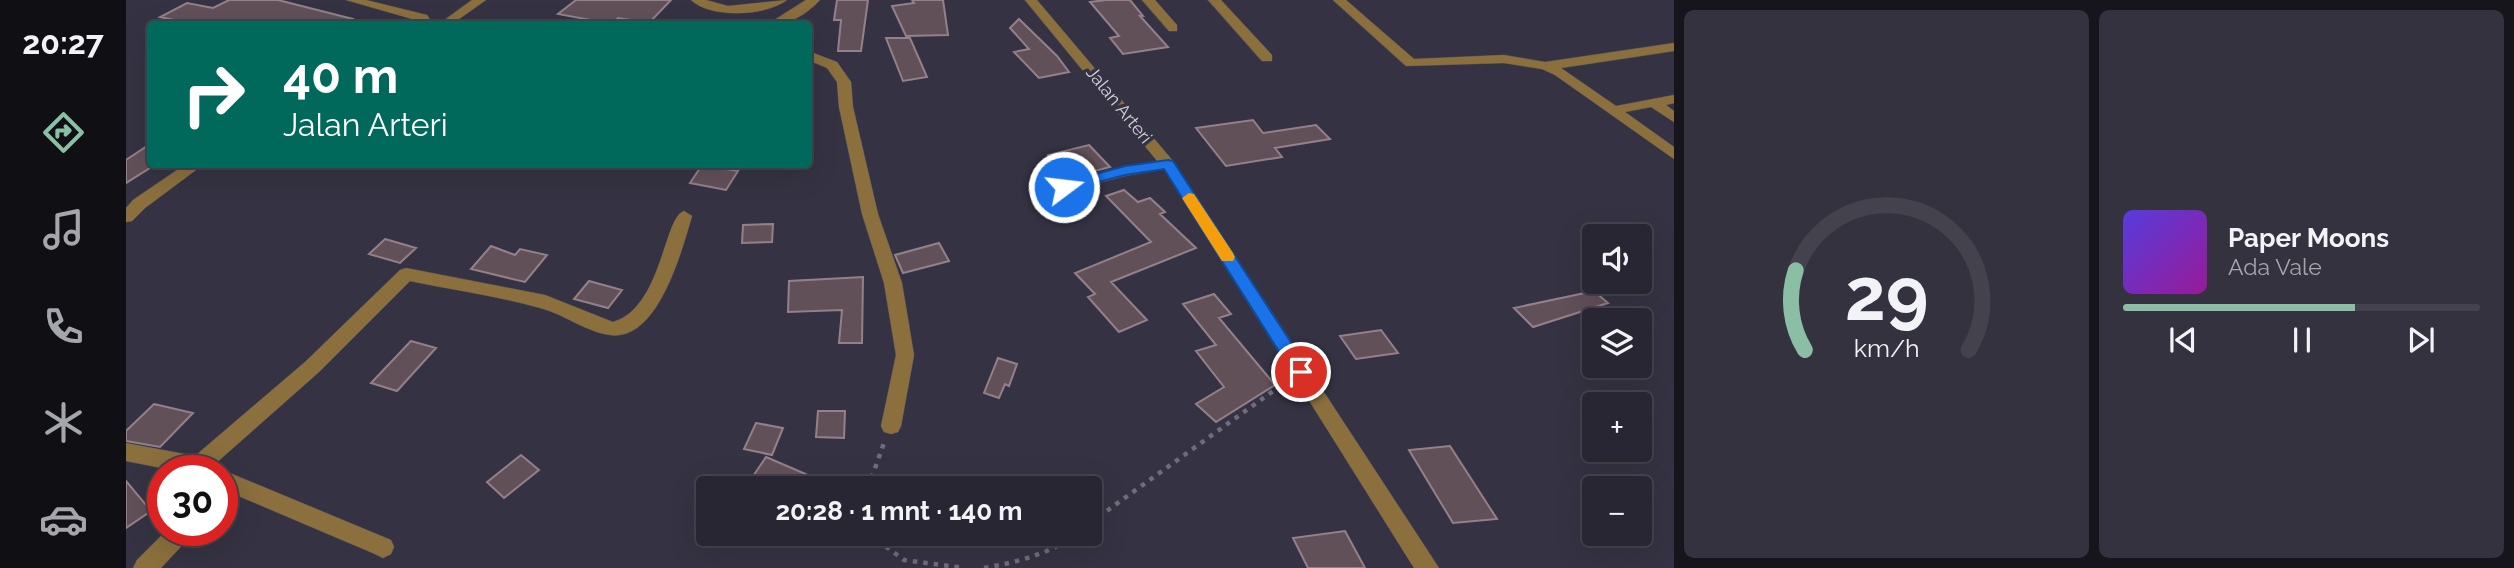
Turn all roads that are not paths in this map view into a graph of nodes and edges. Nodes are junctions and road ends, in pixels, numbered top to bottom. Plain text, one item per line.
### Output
1 (352, 0) edge
2 (480, 0) edge
3 (697, 0) edge
4 (781, 0) edge
5 (814, 0) edge
6 (1031, 0) edge
7 (1148, 0) edge
8 (1214, 0) edge
9 (1339, 0) edge
10 (376, 3) edge
11 (425, 21) edge
12 (449, 21) edge
13 (781, 21) edge
14 (1173, 28) dead end
15 (1674, 47) edge
16 (812, 57) edge
17 (1266, 58) dead end
18 (1545, 66) junction
19 (1674, 99) edge
20 (1653, 102) junction
21 (1615, 110) junction
22 (1674, 118) edge
23 (1674, 154) edge
24 (1168, 164) junction
25 (191, 168) edge
26 (1064, 187) dead end
27 (684, 216) dead end
28 (126, 217) edge
29 (891, 426) road end
30 (126, 452) edge
31 (234, 455) edge
32 (147, 458) edge
33 (238, 486) edge
34 (166, 546) edge
35 (383, 547) dead end
36 (145, 568) edge
37 (1427, 568) edge

1 - 10 street
2 - 12 street
3 - 4 street
5 - 13 street
6 - 24 street, Jalan Arteri
7 - 14 street
8 - 17 street
9 - 18 street
10 - 11 street
15 - 18 street
16 - 29 street
18 - 21 street
19 - 20 street
20 - 21 street
20 - 22 street
21 - 23 street
24 - 26 street
24 - 37 street, Jalan Arteri
25 - 28 street
27 - 31 street
30 - 32 street
33 - 35 street
34 - 36 street

